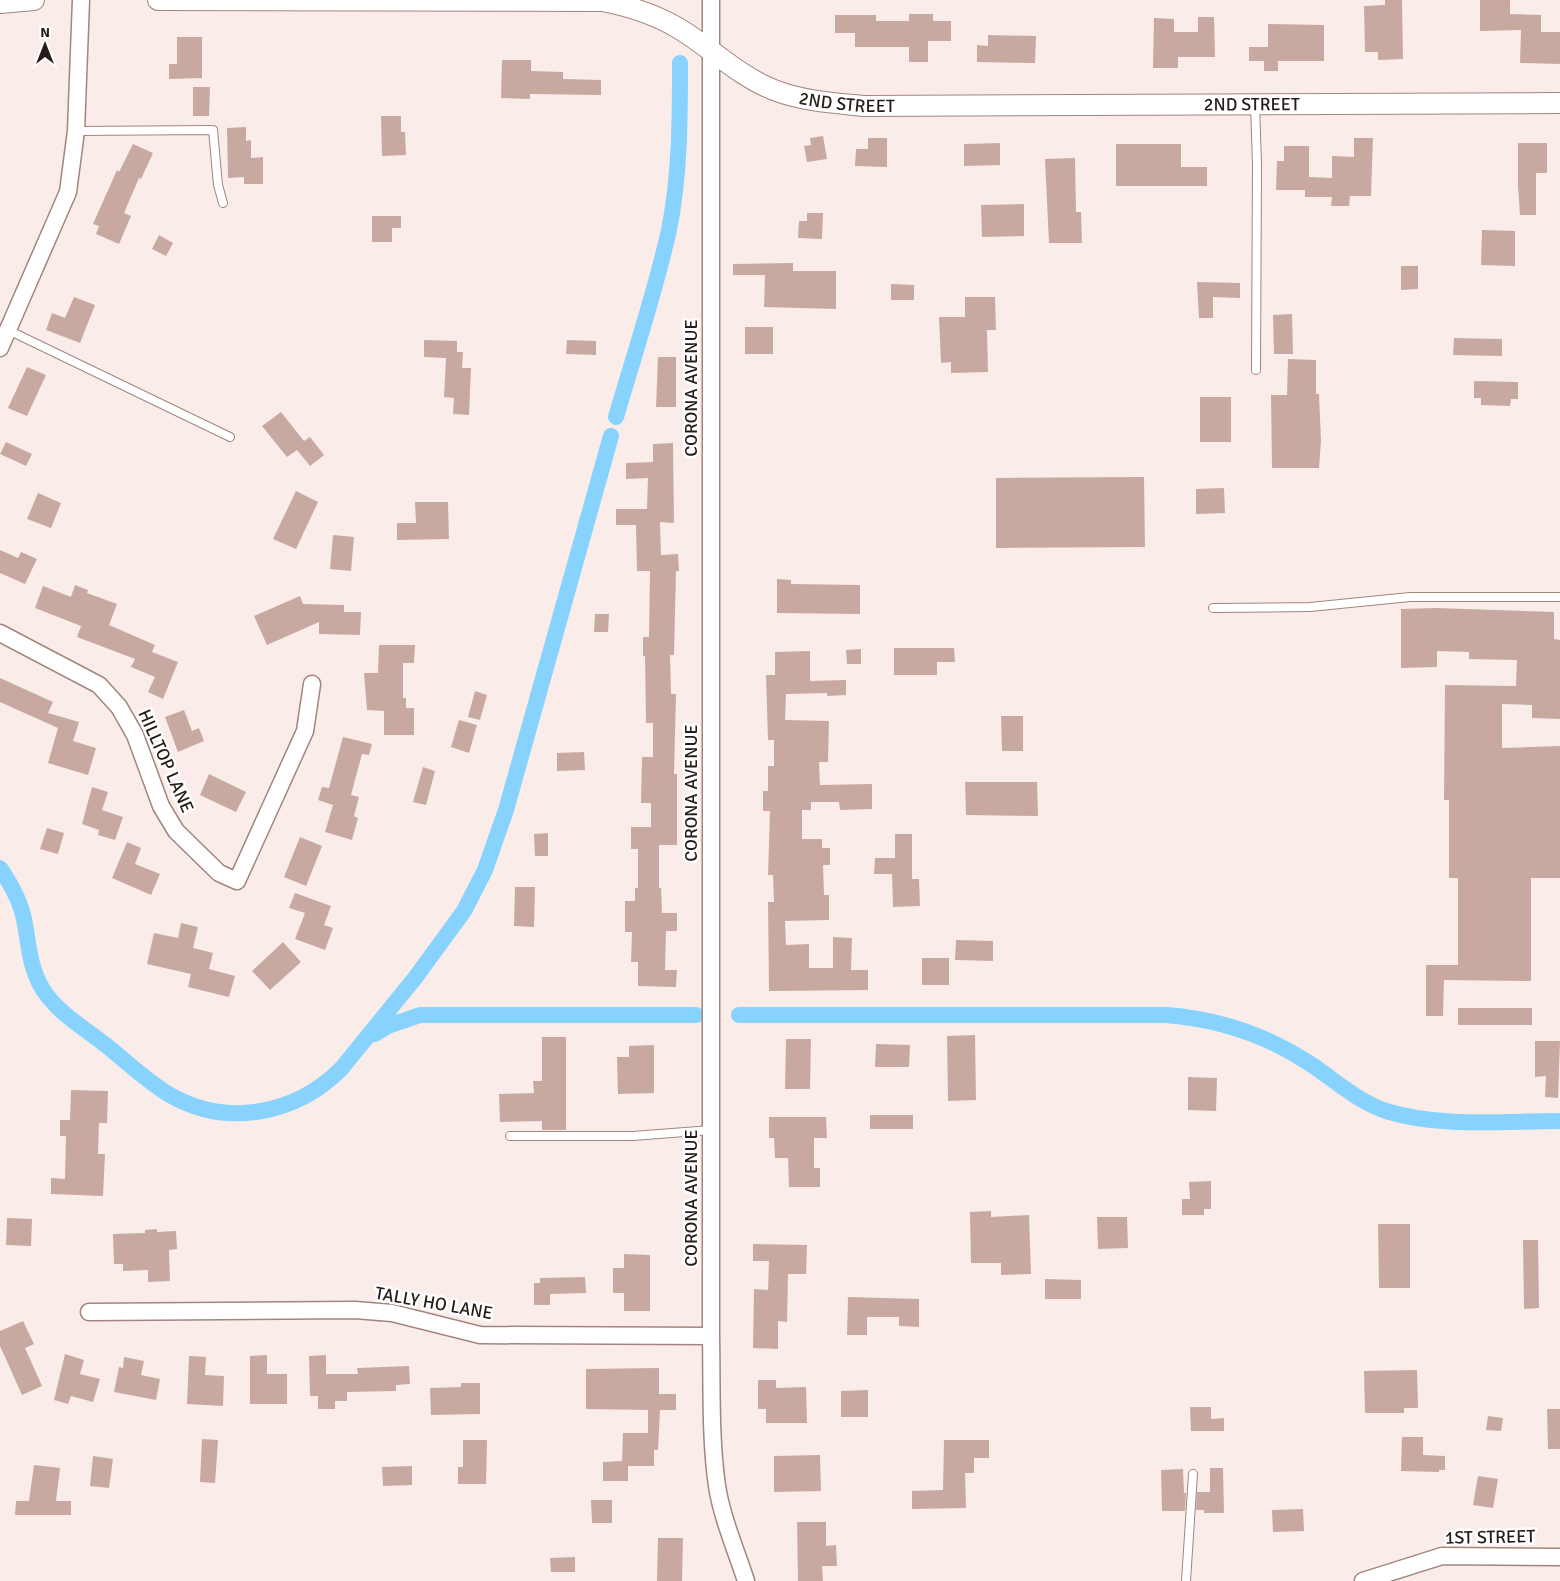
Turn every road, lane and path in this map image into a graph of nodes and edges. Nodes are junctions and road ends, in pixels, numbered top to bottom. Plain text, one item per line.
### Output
1 (34, 0) edge
2 (82, 0) edge
3 (158, 0) edge
4 (711, 0) edge
5 (222, 1) edge
6 (0, 3) edge
7 (711, 50) junction
8 (1560, 103) edge
9 (1255, 104) junction
10 (76, 131) junction
11 (223, 203) dead end
12 (8, 330) junction
13 (0, 348) edge
14 (1256, 370) dead end
15 (230, 437) dead end
16 (1560, 597) edge
17 (1213, 608) dead end
18 (0, 633) edge
19 (312, 684) dead end
20 (711, 1130) junction
21 (510, 1136) dead end
22 (89, 1312) dead end
23 (711, 1336) junction
24 (1193, 1474) dead end
25 (1560, 1557) edge
26 (746, 1581) edge
27 (1186, 1581) edge
28 (1363, 1581) edge

1 - 6 street
2 - 10 street
3 - 5 street, 2ND STREET
4 - 7 street, CORONA AVENUE
5 - 7 street, 2ND STREET
7 - 9 street, 2ND STREET
7 - 20 street, CORONA AVENUE
8 - 9 street, 2ND STREET
9 - 14 lane
10 - 11 lane
10 - 12 street
12 - 13 street
12 - 15 lane
16 - 17 lane
18 - 19 street, HILLTOP LANE
20 - 21 lane
20 - 23 street, CORONA AVENUE
22 - 23 street, TALLY HO LANE
23 - 26 street, CORONA AVENUE
24 - 27 lane
25 - 28 street, 1ST STREET

